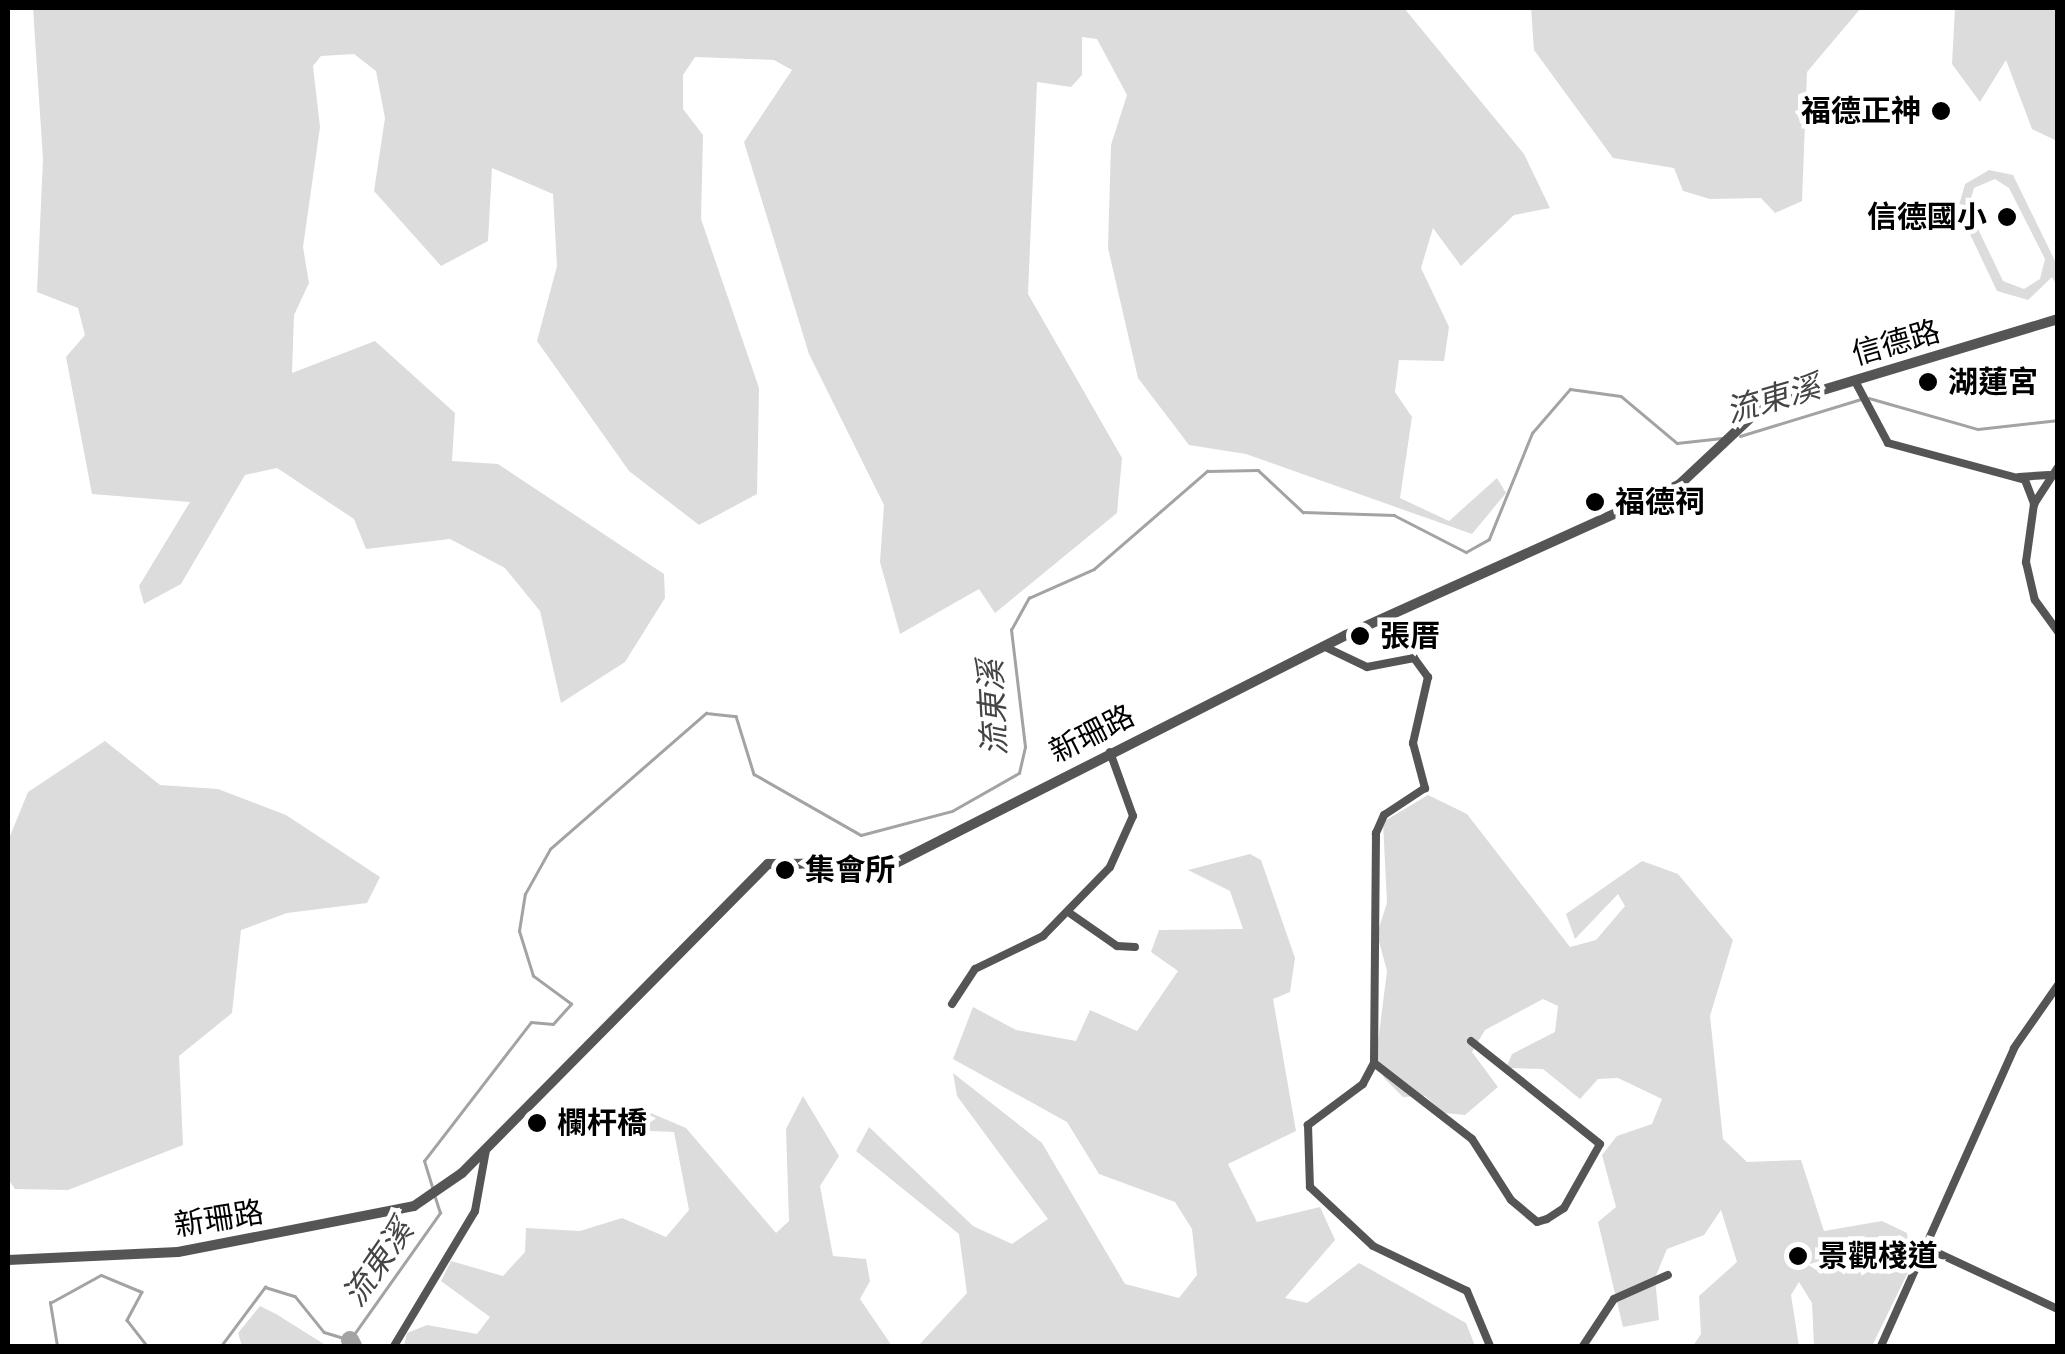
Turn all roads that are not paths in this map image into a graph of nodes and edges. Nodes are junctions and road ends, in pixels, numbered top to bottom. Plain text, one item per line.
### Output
1 (2058, 318) edge
2 (1856, 385) junction
3 (1748, 417) joint
4 (2058, 467) edge
5 (2049, 475) junction
6 (2019, 477) junction
7 (2034, 504) junction
8 (2058, 632) edge
9 (1323, 646) junction
10 (1110, 752) junction
11 (1071, 914) junction
12 (1135, 947) dead end
13 (2058, 984) edge
14 (952, 1004) dead end
15 (1470, 1041) dead end
16 (1374, 1064) junction
17 (486, 1150) junction
18 (1927, 1248) junction
19 (8, 1260) edge
20 (1668, 1276) dead end
21 (2058, 1309) edge
22 (394, 1346) edge
23 (1490, 1346) edge
24 (1584, 1346) edge
25 (1881, 1346) edge

1 - 2 street, 信德路
2 - 3 street, 信德路
2 - 6 street
3 - 9 street, 新珊路
4 - 5 street
5 - 6 street
5 - 7 street
6 - 7 street
7 - 8 street
9 - 10 street, 新珊路
9 - 16 street
10 - 11 street
10 - 17 street, 新珊路
11 - 12 street
11 - 14 street
13 - 18 street
15 - 16 street
16 - 23 street
17 - 19 street, 新珊路
17 - 22 street
18 - 21 street
18 - 25 street
20 - 24 street

